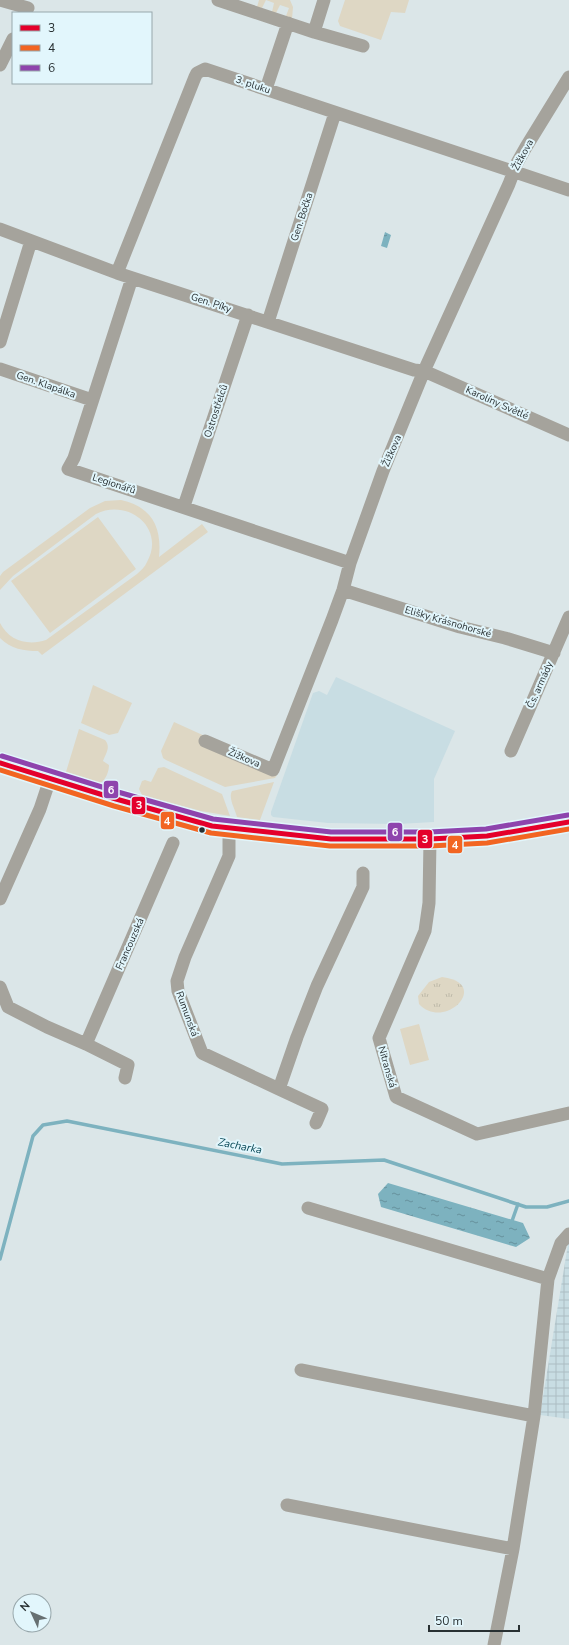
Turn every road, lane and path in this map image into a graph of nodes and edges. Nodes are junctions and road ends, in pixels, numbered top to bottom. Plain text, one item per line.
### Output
1 (0, 0) edge
2 (218, 0) edge
3 (324, 0) edge
4 (28, 7) edge
5 (288, 23) junction
6 (314, 32) junction
7 (12, 41) edge
8 (363, 46) dead end
9 (0, 65) edge
10 (569, 77) edge
11 (266, 89) junction
12 (335, 113) junction
13 (514, 172) junction
14 (569, 190) edge
15 (0, 229) edge
16 (31, 241) junction
17 (117, 273) junction
18 (132, 278) junction
19 (248, 315) junction
20 (268, 322) junction
21 (0, 342) edge
22 (0, 369) edge
23 (424, 371) junction
24 (92, 400) junction
25 (569, 435) edge
26 (184, 506) junction
27 (350, 562) junction
28 (343, 590) junction
29 (569, 618) edge
30 (554, 653) junction
31 (205, 742) dead end
32 (511, 752) dead end
33 (0, 763) edge
34 (50, 779) junction
35 (569, 822) edge
36 (229, 827) junction
37 (430, 839) junction
38 (174, 843) dead end
39 (363, 873) dead end
40 (0, 899) edge
41 (0, 987) edge
42 (86, 1044) junction
43 (125, 1078) dead end
44 (279, 1088) junction
45 (569, 1112) edge
46 (316, 1123) dead end
47 (308, 1208) dead end
48 (569, 1234) edge
49 (548, 1280) junction
50 (301, 1370) dead end
51 (534, 1416) junction
52 (287, 1504) dead end
53 (513, 1549) junction
54 (494, 1645) edge

1 - 4 street
2 - 5 street
3 - 6 street
5 - 6 street
5 - 11 street
6 - 8 street
7 - 9 street
10 - 13 street, Žižkova
11 - 12 street, 3. pluku
11 - 17 street, 3. pluku
12 - 13 street, 3. pluku
12 - 20 street, Gen. Bočka
13 - 14 street, 3. pluku
13 - 23 street, Žižkova
15 - 16 street, Gen. Píky
16 - 17 street, Gen. Píky
16 - 21 street
17 - 18 street, Gen. Píky
18 - 19 street, Gen. Píky
18 - 24 street, Legionářů
19 - 20 street, Gen. Píky
19 - 26 street, Ostrostřelců
20 - 23 street, Gen. Píky
22 - 24 street, Gen. Klapálka
23 - 25 street, Karolíny Světlé
23 - 27 street, Žižkova
24 - 26 street, Legionářů
26 - 27 street, Legionářů
27 - 28 street, Žižkova
28 - 30 street, Elišky Krásnohorské
28 - 31 street, Žižkova
29 - 30 street, Čs. armády
30 - 32 street, Čs. armády
33 - 34 street
34 - 36 street
34 - 40 street
35 - 37 street
36 - 37 street
36 - 44 street, Rumunská
37 - 45 street, Nitranská
38 - 42 street, Francouzská
39 - 44 street
41 - 42 street
42 - 43 street
44 - 46 street, Rumunská
47 - 49 street
48 - 49 street
49 - 51 street
50 - 51 street
51 - 53 street
52 - 53 street
53 - 54 street

